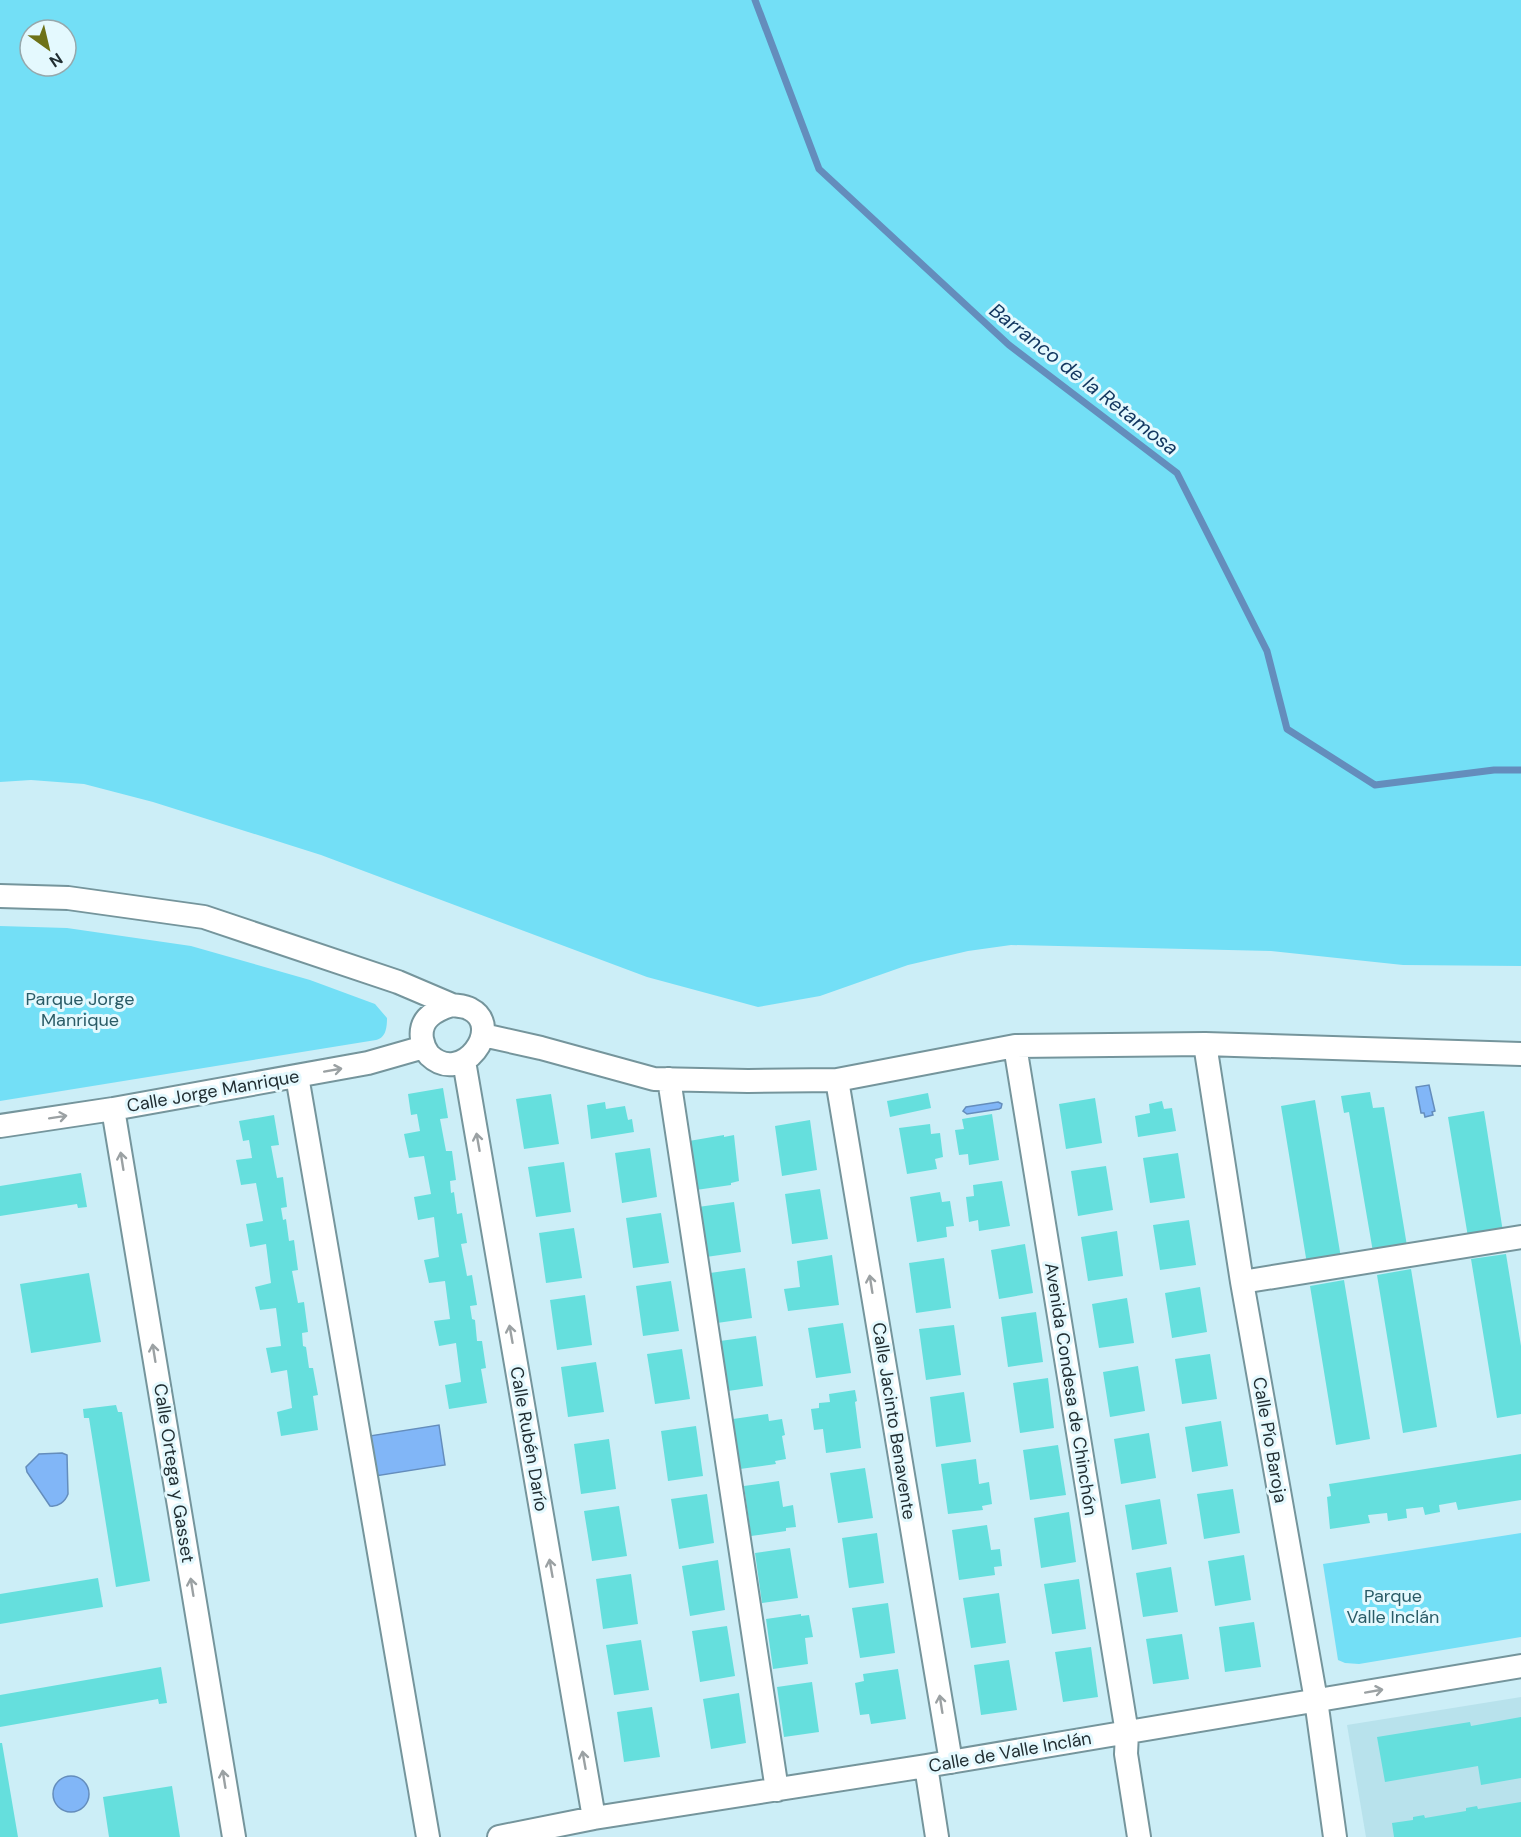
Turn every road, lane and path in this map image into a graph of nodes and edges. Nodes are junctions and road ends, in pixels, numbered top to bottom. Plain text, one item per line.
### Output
1 (0, 896) edge
2 (398, 982) junction
3 (452, 1005) junction
4 (423, 1022) junction
5 (483, 1035) junction
6 (1205, 1044) junction
7 (1016, 1046) junction
8 (424, 1047) junction
9 (1521, 1054) edge
10 (464, 1061) junction
11 (297, 1076) junction
12 (669, 1079) junction
13 (837, 1080) junction
14 (113, 1109) junction
15 (0, 1126) edge
16 (1521, 1238) edge
17 (1242, 1282) junction
18 (1521, 1666) edge
19 (1316, 1700) junction
20 (1128, 1733) junction
21 (951, 1762) junction
22 (926, 1766) junction
23 (777, 1790) junction
24 (594, 1818) junction
25 (234, 1837) edge
26 (428, 1837) edge
27 (499, 1837) edge
28 (938, 1837) edge
29 (1139, 1837) edge
30 (1335, 1837) edge

1 - 2 street
2 - 3 street
2 - 4 street
3 - 4 street
3 - 5 street
4 - 8 street
5 - 10 street
5 - 12 street
6 - 7 street
6 - 9 street
6 - 17 street, Calle Pío Baroja
7 - 13 street
7 - 20 street, Avenida Condesa de Chinchón
8 - 10 street
11 -> 8 street, Calle Jorge Manrique
24 -> 10 street, Calle Rubén Darío
11 - 14 street, Calle Jorge Manrique
11 - 26 street
12 - 13 street
12 - 23 street
21 -> 13 street, Calle Jacinto Benavente
15 -> 14 street, Calle Jorge Manrique
25 -> 14 street, Calle Ortega y Gasset
16 - 17 street
17 - 19 street, Calle Pío Baroja
19 -> 18 street, Calle de Valle Inclán
19 - 20 street, Calle de Valle Inclán
19 - 30 street, Calle Pío Baroja
20 - 21 street, Calle de Valle Inclán
20 - 29 street, Avenida Condesa de Chinchón
21 - 22 street, Calle de Valle Inclán
22 - 23 street, Calle de Valle Inclán
22 - 28 street
23 - 24 street, Calle de Valle Inclán
24 - 27 street, Calle de Valle Inclán

